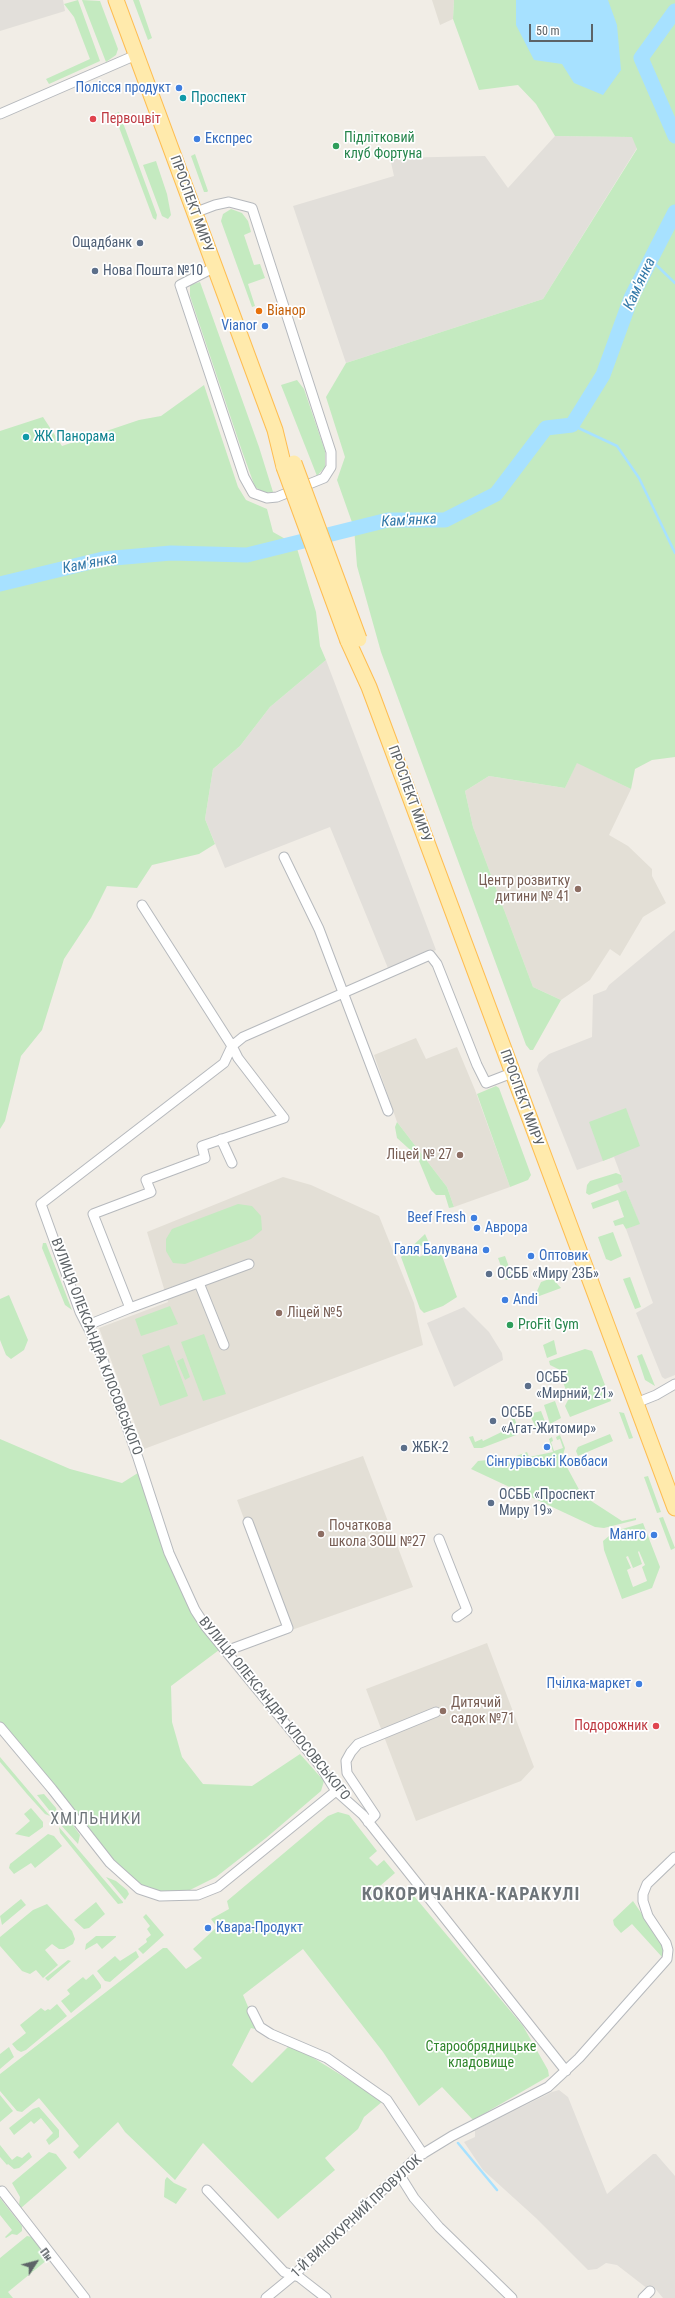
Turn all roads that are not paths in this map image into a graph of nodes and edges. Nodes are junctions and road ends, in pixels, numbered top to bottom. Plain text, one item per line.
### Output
1 (116, 0) edge
2 (136, 54) junction
3 (0, 114) edge
4 (194, 213) junction
5 (215, 267) junction
6 (284, 857) dead end
7 (142, 905) dead end
8 (344, 993) junction
9 (232, 1046) junction
10 (512, 1073) junction
11 (388, 1111) dead end
12 (221, 1139) junction
13 (232, 1163) dead end
14 (249, 1264) dead end
15 (199, 1283) junction
16 (130, 1308) junction
17 (88, 1324) junction
18 (224, 1345) dead end
19 (675, 1384) edge
20 (636, 1402) junction
21 (675, 1508) edge
22 (248, 1522) dead end
23 (439, 1539) dead end
24 (457, 1617) dead end
25 (226, 1651) junction
26 (436, 1712) dead end
27 (0, 1727) edge
28 (336, 1791) junction
29 (368, 1822) junction
30 (675, 1857) edge
31 (252, 2011) dead end
32 (566, 2071) junction
33 (424, 2154) junction
34 (399, 2174) junction
35 (207, 2190) dead end
36 (2, 2191) dead end
37 (294, 2276) junction
38 (650, 2291) dead end
39 (85, 2298) edge
40 (266, 2298) edge
41 (326, 2298) edge
42 (512, 2298) edge
43 (643, 2298) edge

1 - 2 main road, ПРОСПЕКТ МИРУ
2 - 3 street
2 - 4 main road, ПРОСПЕКТ МИРУ
4 - 5 main road, ПРОСПЕКТ МИРУ
4 - 5 street
5 - 10 main road, ПРОСПЕКТ МИРУ, bridge
6 - 8 street
7 - 9 street
8 - 9 street
8 - 10 street
8 - 11 street
9 - 12 street
9 - 17 street, ВУЛИЦЯ ОЛЕКСАНДРА КЛОСОВСЬКОГО
10 - 20 main road, ПРОСПЕКТ МИРУ
12 - 13 street
12 - 16 street
14 - 15 street
15 - 16 street
15 - 18 street
16 - 17 street
17 - 25 street, ВУЛИЦЯ ОЛЕКСАНДРА КЛОСОВСЬКОГО
19 - 20 street
20 - 21 main road, ПРОСПЕКТ МИРУ
22 - 25 street
23 - 24 street
25 - 28 street, ВУЛИЦЯ ОЛЕКСАНДРА КЛОСОВСЬКОГО
26 - 29 street
27 - 28 street
28 - 29 street, ВУЛИЦЯ ОЛЕКСАНДРА КЛОСОВСЬКОГО
29 - 32 street, ВУЛИЦЯ ОЛЕКСАНДРА КЛОСОВСЬКОГО
30 - 32 street, 1-Й ВИНОКУРНИЙ ПРОВУЛОК
31 - 33 street
32 - 33 street, 1-Й ВИНОКУРНИЙ ПРОВУЛОК
33 - 34 street, 1-Й ВИНОКУРНИЙ ПРОВУЛОК
34 - 37 street, 1-Й ВИНОКУРНИЙ ПРОВУЛОК
34 - 42 street
35 - 37 street
36 - 39 street
37 - 40 street, 1-Й ВИНОКУРНИЙ ПРОВУЛОК
37 - 41 street
38 - 43 street

